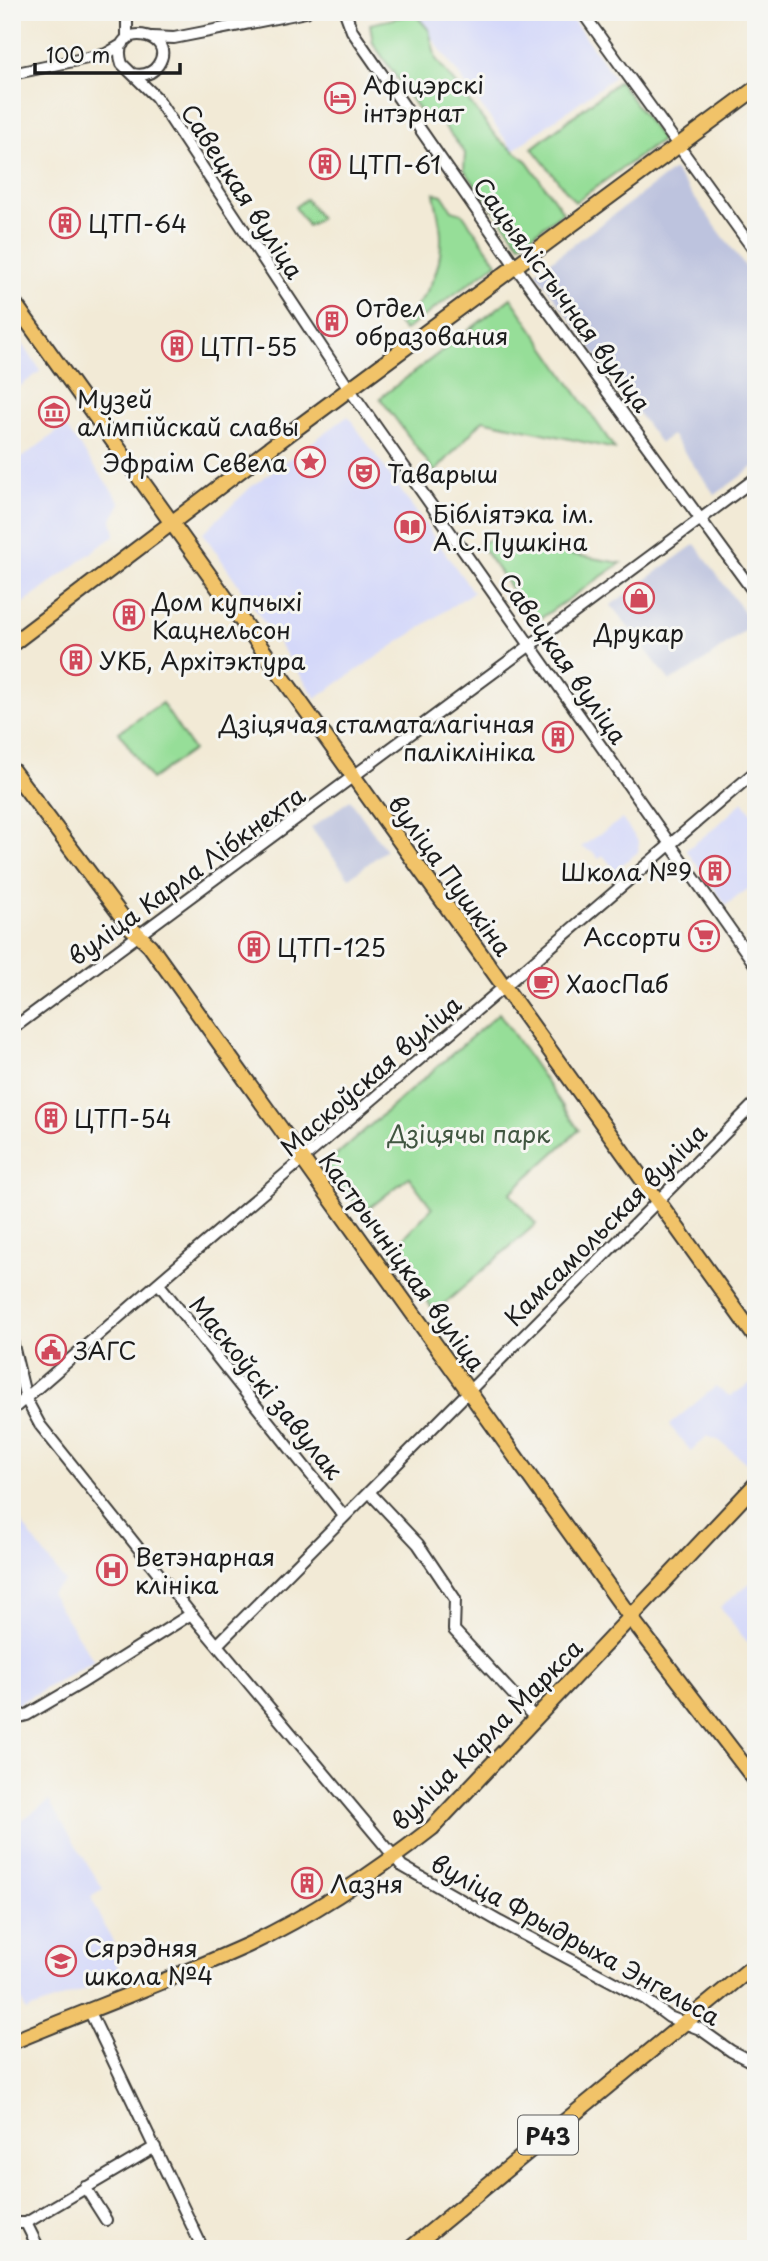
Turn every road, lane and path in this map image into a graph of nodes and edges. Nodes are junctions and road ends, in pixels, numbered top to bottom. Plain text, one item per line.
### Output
1 (306, 12) edge
2 (345, 12) edge
3 (582, 12) edge
4 (128, 17) edge
5 (149, 36) junction
6 (174, 38) junction
7 (125, 41) junction
8 (106, 54) junction
9 (161, 54) junction
10 (122, 64) junction
11 (158, 66) junction
12 (12, 74) edge
13 (133, 74) junction
14 (756, 88) edge
15 (153, 93) junction
16 (678, 146) junction
17 (756, 253) edge
18 (516, 267) junction
19 (12, 300) edge
20 (350, 390) junction
21 (756, 478) edge
22 (700, 519) junction
23 (171, 523) junction
24 (756, 595) edge
25 (12, 644) edge
26 (531, 646) junction
27 (12, 770) edge
28 (756, 771) edge
29 (353, 778) junction
30 (670, 846) junction
31 (140, 935) junction
32 (756, 966) edge
33 (504, 988) junction
34 (12, 1029) edge
35 (756, 1102) edge
36 (303, 1161) junction
37 (658, 1201) junction
38 (158, 1283) junction
39 (756, 1338) edge
40 (12, 1340) edge
41 (469, 1391) junction
42 (26, 1399) junction
43 (12, 1410) edge
44 (756, 1484) edge
45 (369, 1492) junction
46 (344, 1516) junction
47 (191, 1614) junction
48 (631, 1618) junction
49 (217, 1645) junction
50 (535, 1718) junction
51 (12, 1719) edge
52 (756, 1781) edge
53 (394, 1858) junction
54 (756, 1964) edge
55 (89, 2010) junction
56 (687, 2022) junction
57 (12, 2042) edge
58 (756, 2064) edge
59 (155, 2147) junction
60 (85, 2187) junction
61 (12, 2219) edge
62 (106, 2220) dead end
63 (26, 2223) junction
64 (39, 2249) edge
65 (203, 2249) edge
66 (410, 2249) edge

1 - 6 street
2 - 18 street, Сацыялістычная вуліца
3 - 16 street
4 - 5 street
4 - 7 street
5 - 6 street
5 - 7 street
5 - 9 street
6 - 9 street
7 - 8 street
7 - 10 street
8 - 10 street
8 - 12 street
9 - 11 street
10 - 13 street
11 - 13 street
11 - 15 street, Савецкая вуліца
13 - 15 street, Савецкая вуліца
14 - 16 main road
15 - 20 street, Савецкая вуліца
16 - 17 street
16 - 18 main road
18 - 20 main road
18 - 22 street, Сацыялістычная вуліца
19 - 23 main road, вуліца Пушкіна
20 - 23 main road
20 - 26 street, Савецкая вуліца
21 - 22 street, вуліца Карла Лібкнехта
22 - 24 street, Сацыялістычная вуліца
22 - 26 street, вуліца Карла Лібкнехта
23 - 25 main road
23 - 29 main road, вуліца Пушкіна
26 - 29 street, вуліца Карла Лібкнехта
26 - 30 street, Савецкая вуліца
27 - 31 main road, Кастрычніцкая вуліца
28 - 30 street, Маскоўская вуліца
29 - 31 street, вуліца Карла Лібкнехта
29 - 33 main road, вуліца Пушкіна
30 - 32 street, Савецкая вуліца
30 - 33 street, Маскоўская вуліца
31 - 34 street, вуліца Карла Лібкнехта
31 - 36 main road, Кастрычніцкая вуліца
33 - 36 street, Маскоўская вуліца
33 - 37 main road, вуліца Пушкіна
35 - 37 street, Камсамольская вуліца
36 - 38 street, Маскоўская вуліца
36 - 41 main road, Кастрычніцкая вуліца
37 - 39 main road, вуліца Пушкіна
37 - 41 street, Камсамольская вуліца
38 - 42 street, Маскоўская вуліца
38 - 46 street, Маскоўскі завулак
40 - 42 street, вуліца Фрыдрыха Энгельса
41 - 45 street, Камсамольская вуліца
41 - 48 main road, Кастрычніцкая вуліца
42 - 43 street, Маскоўская вуліца
42 - 47 street, вуліца Фрыдрыха Энгельса
44 - 48 main road, вуліца Карла Маркса
45 - 46 street, Камсамольская вуліца
45 - 50 street, Маскоўскі завулак
46 - 49 street, Камсамольская вуліца
47 - 49 street, вуліца Фрыдрыха Энгельса
47 - 51 street
48 - 50 main road, вуліца Карла Маркса
48 - 52 main road, Кастрычніцкая вуліца
49 - 53 street, вуліца Фрыдрыха Энгельса
50 - 53 main road, вуліца Карла Маркса
53 - 55 main road, вуліца Карла Маркса
53 - 56 street, вуліца Фрыдрыха Энгельса
54 - 56 main road, Р43
55 - 57 main road, вуліца Карла Маркса
55 - 59 street
56 - 58 street, вуліца Фрыдрыха Энгельса
56 - 66 main road, Р43
59 - 60 street
59 - 65 street
60 - 62 street
60 - 63 street
61 - 63 street
63 - 64 street

